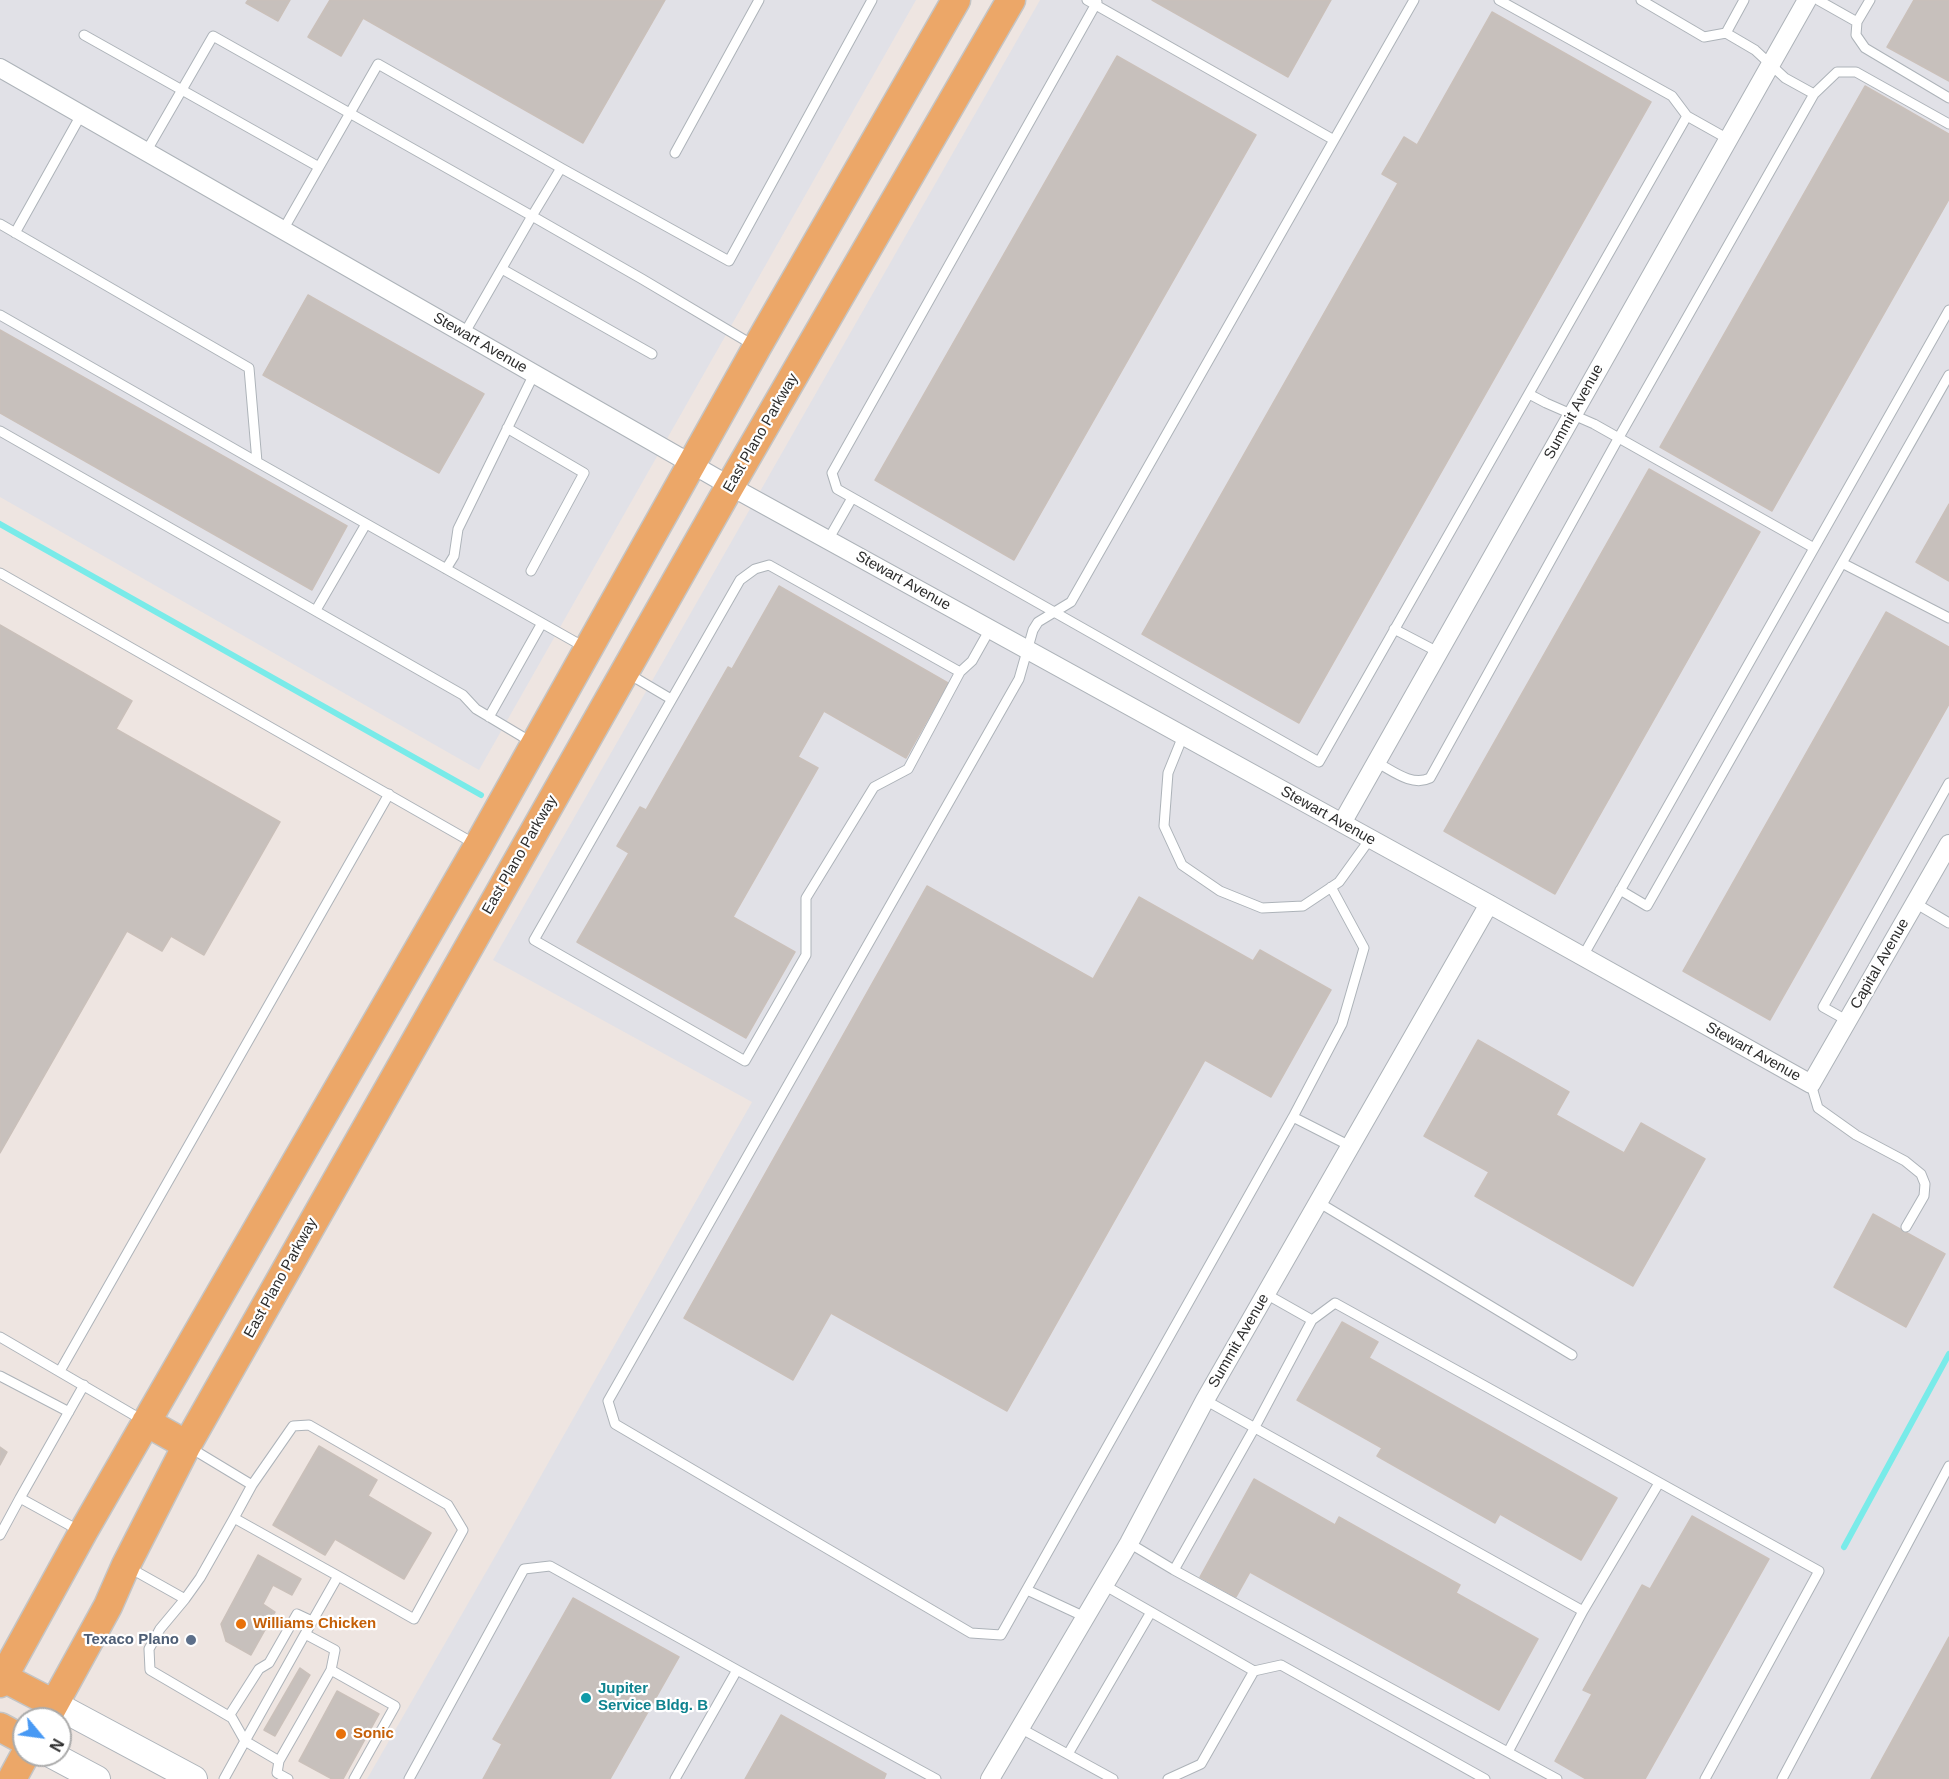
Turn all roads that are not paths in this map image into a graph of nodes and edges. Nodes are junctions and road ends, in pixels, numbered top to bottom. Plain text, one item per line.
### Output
1 (759, 0) edge
2 (872, 0) edge
3 (956, 0) edge
4 (1011, 0) edge
5 (1414, 0) edge
6 (1499, 0) edge
7 (1641, 0) edge
8 (1744, 0) edge
9 (1807, 0) edge
10 (1818, 0) edge
11 (1870, 0) edge
12 (1093, 2) edge
13 (1857, 22) junction
14 (1726, 33) junction
15 (84, 35) dead end
16 (1771, 64) junction
17 (0, 68) edge
18 (182, 90) junction
19 (1814, 94) junction
20 (1949, 98) edge
21 (349, 113) junction
22 (81, 115) junction
23 (1687, 116) junction
24 (1949, 124) edge
25 (1728, 139) junction
26 (1334, 140) junction
27 (146, 152) junction
28 (675, 153) dead end
29 (319, 167) junction
30 (561, 168) junction
31 (532, 216) junction
32 (0, 224) edge
33 (283, 230) junction
34 (15, 233) junction
35 (502, 269) junction
36 (1949, 310) edge
37 (0, 315) edge
38 (464, 334) junction
39 (757, 347) junction
40 (652, 354) dead end
41 (534, 374) junction
42 (1949, 375) edge
43 (1529, 394) junction
44 (1572, 415) junction
45 (507, 428) junction
46 (0, 431) edge
47 (1618, 439) junction
48 (257, 462) junction
49 (693, 465) junction
50 (730, 486) junction
51 (852, 498) junction
52 (366, 524) junction
53 (828, 540) junction
54 (1814, 548) junction
55 (1842, 563) junction
56 (446, 569) junction
57 (531, 572) dead end
58 (0, 573) edge
59 (316, 610) junction
60 (1054, 613) junction
61 (1949, 618) edge
62 (542, 623) junction
63 (1394, 629) junction
64 (990, 630) junction
65 (588, 649) junction
66 (1029, 651) junction
67 (1438, 652) junction
68 (626, 672) junction
69 (960, 672) junction
70 (671, 699) junction
71 (489, 717) junction
72 (1183, 736) junction
73 (535, 744) junction
74 (1376, 762) junction
75 (572, 765) junction
76 (1949, 783) edge
77 (389, 794) junction
78 (1342, 823) junction
79 (1370, 839) junction
80 (1949, 844) edge
81 (478, 846) junction
82 (514, 866) junction
83 (1331, 887) junction
84 (1620, 890) junction
85 (1915, 903) junction
86 (1489, 904) junction
87 (1949, 923) edge
88 (1583, 956) junction
89 (1848, 1021) junction
90 (1811, 1084) junction
91 (1293, 1117) junction
92 (1350, 1146) junction
93 (1318, 1202) junction
94 (1906, 1227) dead end
95 (1266, 1294) junction
96 (1312, 1320) junction
97 (0, 1337) edge
98 (1572, 1355) dead end
99 (60, 1371) junction
100 (0, 1376) edge
101 (84, 1385) junction
102 (1206, 1400) junction
103 (69, 1412) junction
104 (146, 1422) junction
105 (1255, 1428) junction
106 (187, 1445) junction
107 (1949, 1466) edge
108 (1659, 1483) junction
109 (252, 1485) junction
110 (20, 1498) junction
111 (234, 1518) junction
112 (83, 1532) junction
113 (0, 1535) edge
114 (1129, 1543) junction
115 (126, 1565) junction
116 (1174, 1570) junction
117 (338, 1576) junction
118 (1104, 1585) junction
119 (1027, 1590) junction
120 (185, 1599) junction
121 (1583, 1611) junction
122 (1150, 1612) junction
123 (1085, 1617) junction
124 (312, 1621) junction
125 (305, 1634) junction
126 (330, 1670) junction
127 (736, 1670) junction
128 (1254, 1671) junction
129 (1, 1679) edge
130 (43, 1707) edge
131 (53, 1707) edge
132 (230, 1716) junction
133 (72, 1722) edge
134 (1020, 1728) junction
135 (245, 1741) junction
136 (1508, 1752) junction
137 (1068, 1754) junction
138 (279, 1761) junction
139 (72, 1766) edge
140 (932, 1778) edge
141 (97, 1779) edge
142 (194, 1779) edge
143 (224, 1779) edge
144 (288, 1779) edge
145 (354, 1779) edge
146 (409, 1779) edge
147 (675, 1779) edge
148 (990, 1779) edge
149 (1113, 1779) edge
150 (1168, 1779) edge
151 (1485, 1779) edge
152 (1557, 1779) edge
153 (1705, 1779) edge
154 (1782, 1779) edge

1 - 28 lane
2 - 30 lane
3 - 39 main road
4 - 50 main road, East Plano Parkway
5 - 26 lane
6 - 23 lane
7 - 14 lane
8 - 14 lane
9 - 16 street, Summit Avenue
10 - 13 lane
11 - 13 lane
12 - 26 lane
12 - 51 lane
13 - 20 lane
14 - 16 lane
15 - 18 lane
16 - 19 lane
16 - 25 street, Summit Avenue
17 - 22 street, Stewart Avenue
18 - 21 lane
18 - 27 lane
18 - 29 lane
19 - 24 lane
19 - 47 lane
21 - 29 lane
21 - 30 lane
21 - 31 lane
22 - 27 street, Stewart Avenue
22 - 34 lane
23 - 25 lane
23 - 43 lane
25 - 44 street, Summit Avenue
26 - 60 lane
27 - 33 street, Stewart Avenue
29 - 33 lane
30 - 31 lane
31 - 35 lane
31 - 39 lane
32 - 34 lane
33 - 38 street, Stewart Avenue
34 - 48 lane
35 - 38 lane
35 - 40 lane
36 - 54 lane
37 - 48 lane
38 - 41 street, Stewart Avenue
39 - 49 main road
41 - 45 lane
41 - 49 street, Stewart Avenue
42 - 55 lane
43 - 44 lane
43 - 63 lane
44 - 47 lane
44 - 67 street, Summit Avenue
45 - 56 lane
45 - 57 lane
46 - 59 lane
47 - 54 lane
47 - 74 lane
48 - 52 lane
49 - 50 street, Stewart Avenue
49 - 65 main road
50 - 53 street, Stewart Avenue
50 - 68 main road, East Plano Parkway
51 - 53 lane
51 - 60 lane
52 - 56 lane
52 - 59 lane
53 - 64 street, Stewart Avenue
54 - 84 lane
55 - 61 lane
55 - 84 lane
56 - 62 lane
58 - 77 lane
59 - 71 lane
60 - 63 lane
60 - 66 lane
62 - 65 lane
62 - 71 lane
63 - 67 lane
64 - 66 street, Stewart Avenue
64 - 69 lane
65 - 68 main road
65 - 73 main road
66 - 72 street, Stewart Avenue
66 - 119 lane
67 - 74 street, Summit Avenue
68 - 70 lane
68 - 75 main road, East Plano Parkway
69 - 70 lane
69 - 70 lane
71 - 73 lane
72 - 78 street, Stewart Avenue
72 - 83 lane
73 - 75 main road
73 - 81 main road
74 - 78 street, Summit Avenue
75 - 82 main road, East Plano Parkway
76 - 89 lane
77 - 81 lane
77 - 99 lane
78 - 79 street, Stewart Avenue
79 - 83 lane
79 - 86 street, Stewart Avenue
80 - 85 street, Capital Avenue
81 - 82 main road
81 - 104 main road
82 - 106 main road, East Plano Parkway
83 - 91 lane
84 - 88 lane
85 - 87 lane
85 - 89 street, Capital Avenue
86 - 88 street, Stewart Avenue
86 - 92 street, Summit Avenue
88 - 90 street, Stewart Avenue
89 - 90 street, Capital Avenue
90 - 94 lane
91 - 92 lane
91 - 119 lane
92 - 93 street, Summit Avenue
93 - 95 street, Summit Avenue
93 - 98 lane
95 - 96 lane
95 - 102 street, Summit Avenue
96 - 105 lane
96 - 108 lane
97 - 99 lane
99 - 101 lane
100 - 103 lane
101 - 103 lane
101 - 104 lane
102 - 105 lane
102 - 114 street, Summit Avenue
103 - 110 lane
104 - 106 main road
104 - 112 main road
105 - 116 lane
105 - 121 lane
106 - 109 lane
106 - 115 main road, East Plano Parkway
107 - 154 lane
108 - 121 lane
108 - 153 lane
109 - 111 lane
109 - 117 lane
110 - 112 lane
110 - 113 lane
111 - 117 lane
111 - 120 lane
112 - 129 main road
114 - 116 lane
114 - 118 street, Summit Avenue
115 - 120 lane
115 - 131 main road, East Plano Parkway
116 - 136 lane
117 - 124 lane
118 - 122 lane
118 - 123 street, Summit Avenue
119 - 123 lane
120 - 132 lane
121 - 136 lane
122 - 128 lane
122 - 137 lane
123 - 134 street, Summit Avenue
124 - 125 lane
124 - 132 lane
125 - 126 lane
125 - 135 lane
126 - 138 lane
126 - 145 lane
127 - 140 lane
127 - 146 lane
127 - 147 lane
128 - 150 lane
128 - 151 lane
129 - 130 main road
132 - 135 lane
133 - 142 main road
134 - 137 lane
134 - 148 street, Summit Avenue
135 - 138 lane
135 - 143 lane
136 - 152 lane
137 - 149 lane
138 - 144 lane
139 - 141 main road

